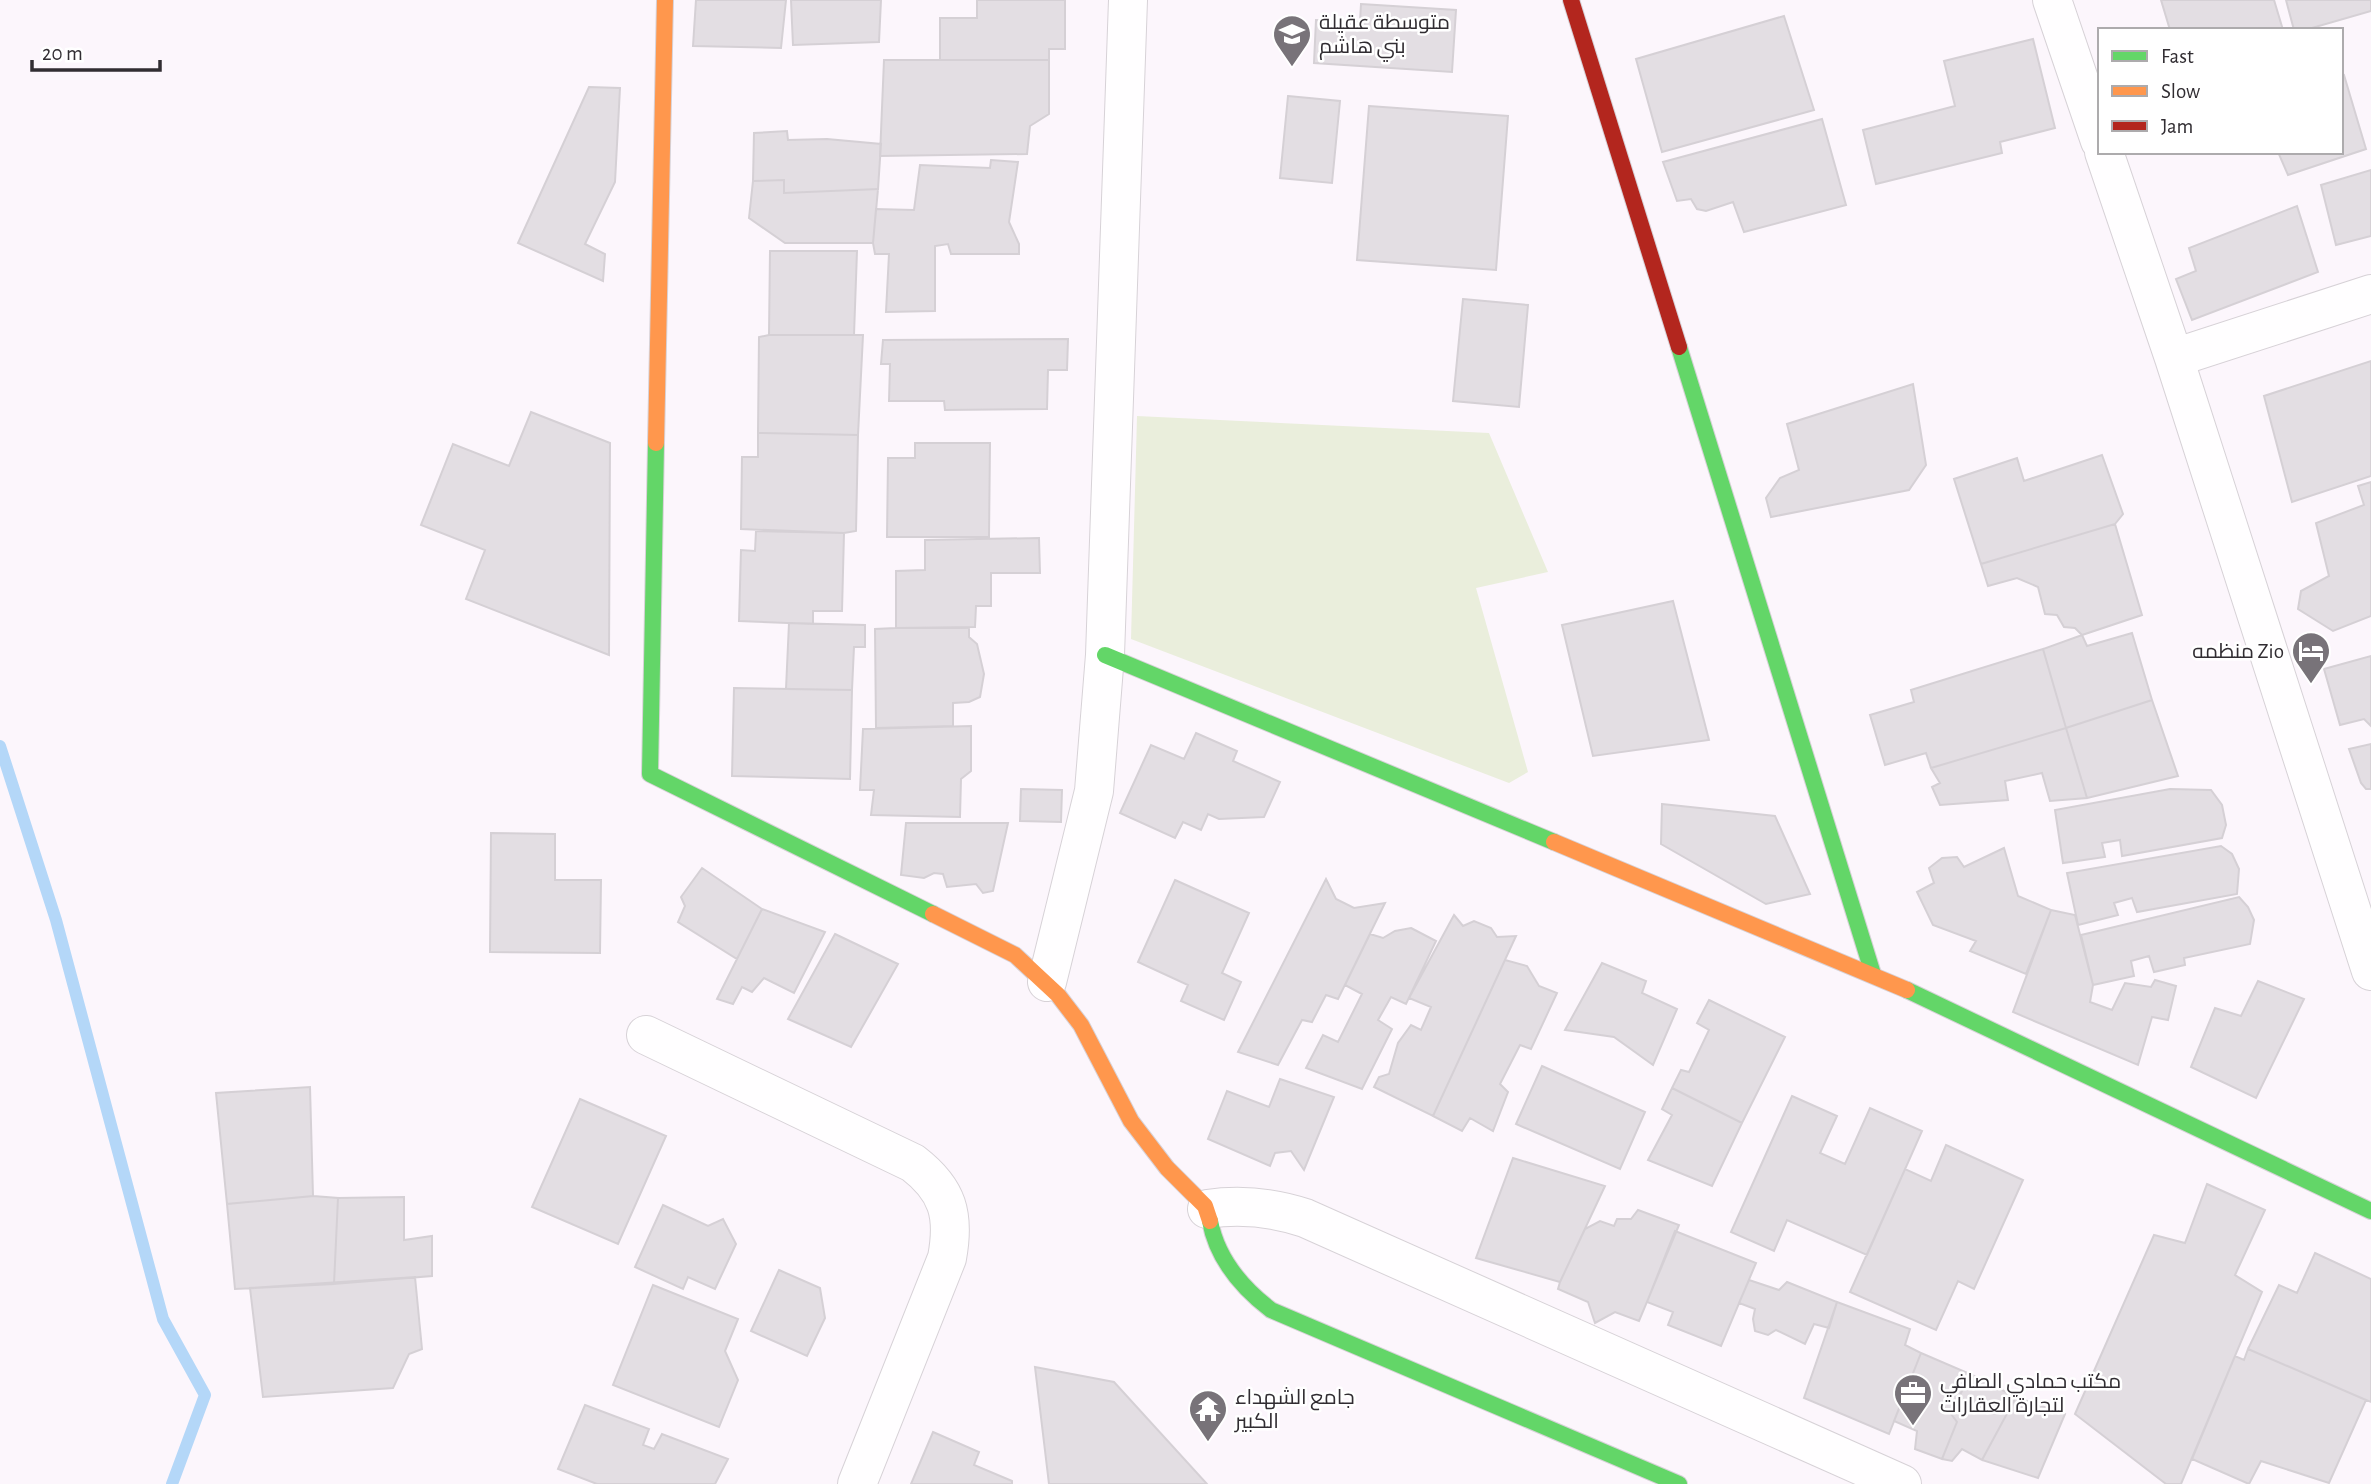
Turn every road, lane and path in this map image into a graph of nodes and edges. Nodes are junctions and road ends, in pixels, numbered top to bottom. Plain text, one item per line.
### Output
1 (665, 0) edge
2 (1128, 0) edge
3 (1570, 0) edge
4 (2052, 0) edge
5 (2098, 135) edge
6 (2105, 154) edge
7 (2371, 294) edge
8 (2174, 358) junction
9 (1105, 655) junction
10 (2371, 971) edge
11 (1873, 974) junction
12 (1047, 982) junction
13 (646, 1035) dead end
14 (1207, 1209) junction
15 (2371, 1211) edge
16 (857, 1484) edge
17 (1679, 1484) edge
18 (1902, 1484) edge

1 - 12 street
2 - 9 street
3 - 11 street
4 - 5 street
6 - 8 street
7 - 8 street
8 - 10 street
9 - 11 street
9 - 12 street
11 - 15 street
12 - 14 street
13 - 16 street
14 - 17 street
14 - 18 street

